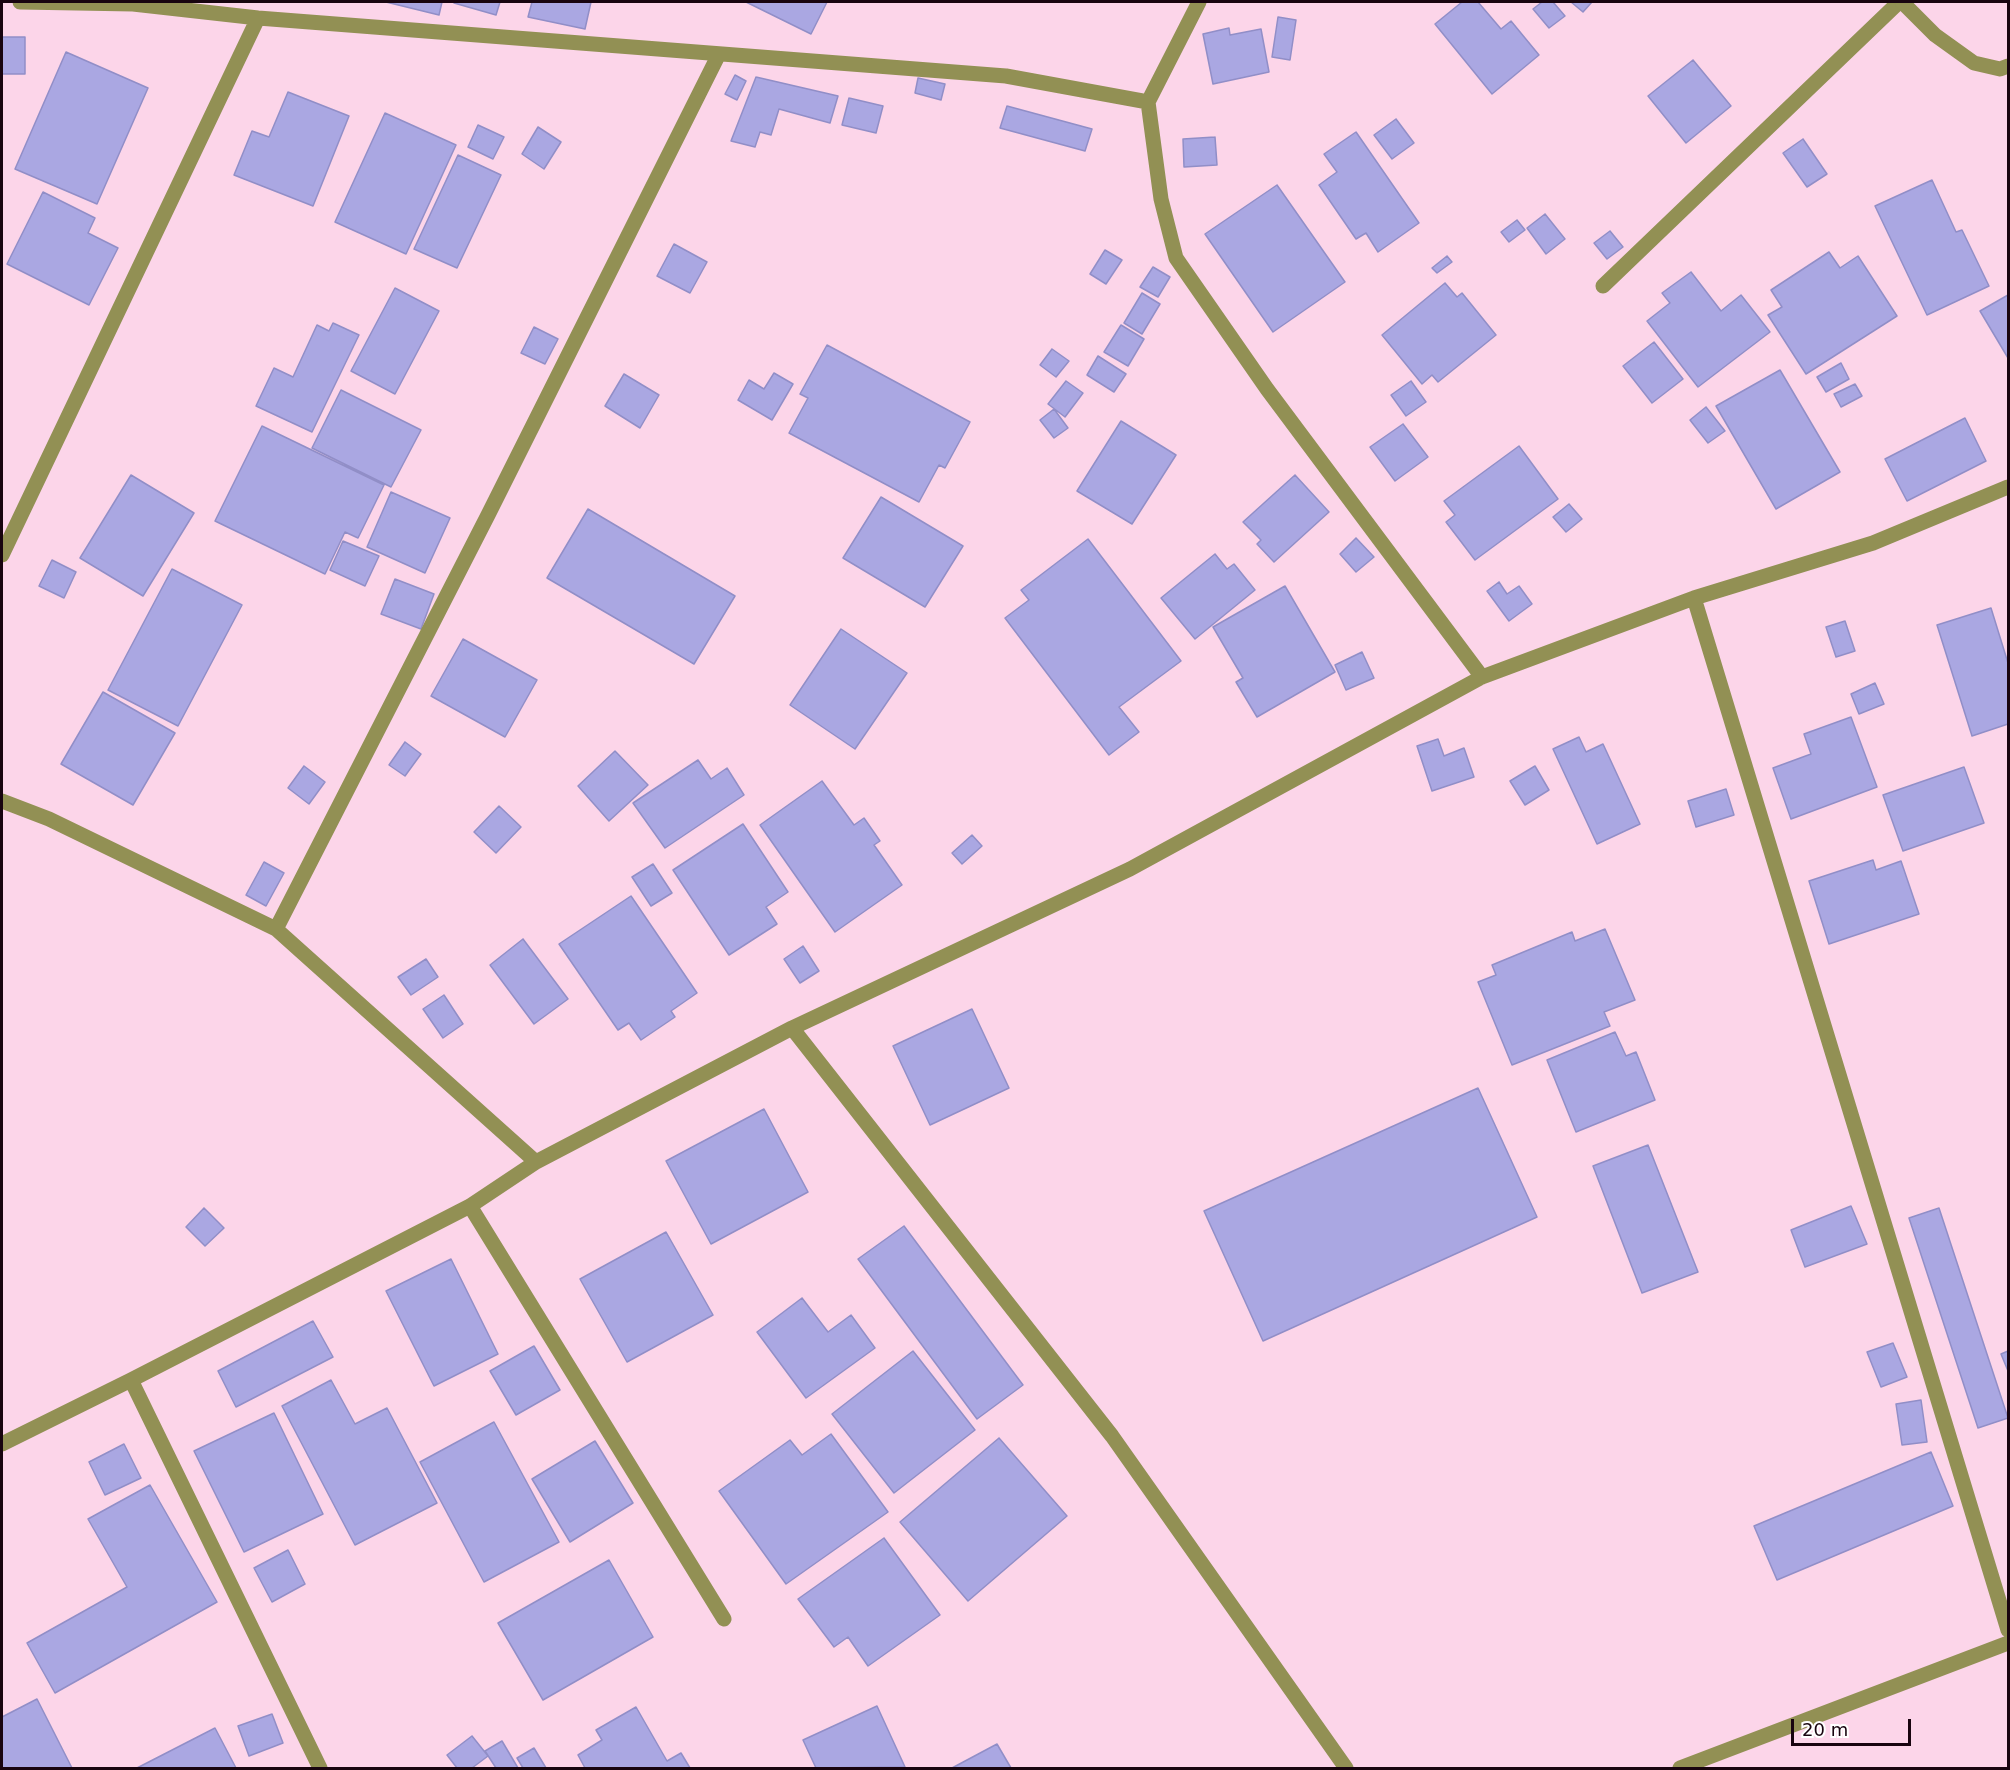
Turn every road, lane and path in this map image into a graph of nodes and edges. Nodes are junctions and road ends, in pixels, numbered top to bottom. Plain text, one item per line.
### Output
1 (20, 2) edge
2 (1199, 2) edge
3 (1901, 2) edge
4 (134, 3) edge
5 (258, 18) junction
6 (718, 54) junction
7 (2008, 66) edge
8 (1148, 102) junction
9 (1603, 286) dead end
10 (2008, 487) edge
11 (2, 555) edge
12 (1694, 598) junction
13 (1482, 676) junction
14 (2, 801) edge
15 (276, 929) junction
16 (792, 1028) junction
17 (536, 1162) junction
18 (470, 1206) junction
19 (131, 1380) junction
20 (2, 1444) edge
21 (724, 1619) dead end
22 (2008, 1630) edge
23 (2008, 1643) edge
24 (320, 1768) edge
25 (1346, 1768) edge
26 (1680, 1768) edge

1 - 4 street
2 - 8 street
3 - 7 street
3 - 9 street
4 - 5 street
5 - 6 street
5 - 11 street
6 - 8 street
6 - 15 street
8 - 13 street
10 - 12 street
12 - 13 street
12 - 22 street
13 - 16 street
14 - 15 street
15 - 17 street
16 - 17 street
16 - 25 street
17 - 18 street
18 - 19 street
18 - 21 street
19 - 20 street
19 - 24 street
23 - 26 street

